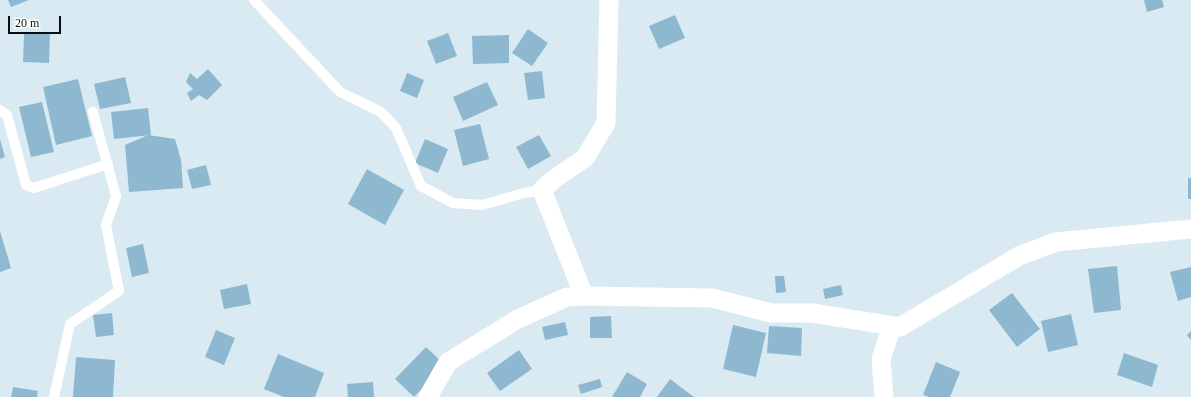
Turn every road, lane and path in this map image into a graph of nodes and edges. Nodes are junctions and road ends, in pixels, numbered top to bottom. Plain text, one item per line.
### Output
1 (254, 0) edge
2 (609, 0) edge
3 (0, 110) edge
4 (93, 112) dead end
5 (108, 164) junction
6 (542, 190) junction
7 (1191, 229) edge
8 (584, 296) junction
9 (892, 326) junction
10 (54, 397) edge
11 (428, 397) edge
12 (884, 397) edge

1 - 6 lane
2 - 6 street
3 - 5 lane
4 - 5 lane
5 - 10 lane
6 - 8 street
7 - 9 street
8 - 9 street
8 - 11 street
9 - 12 street

